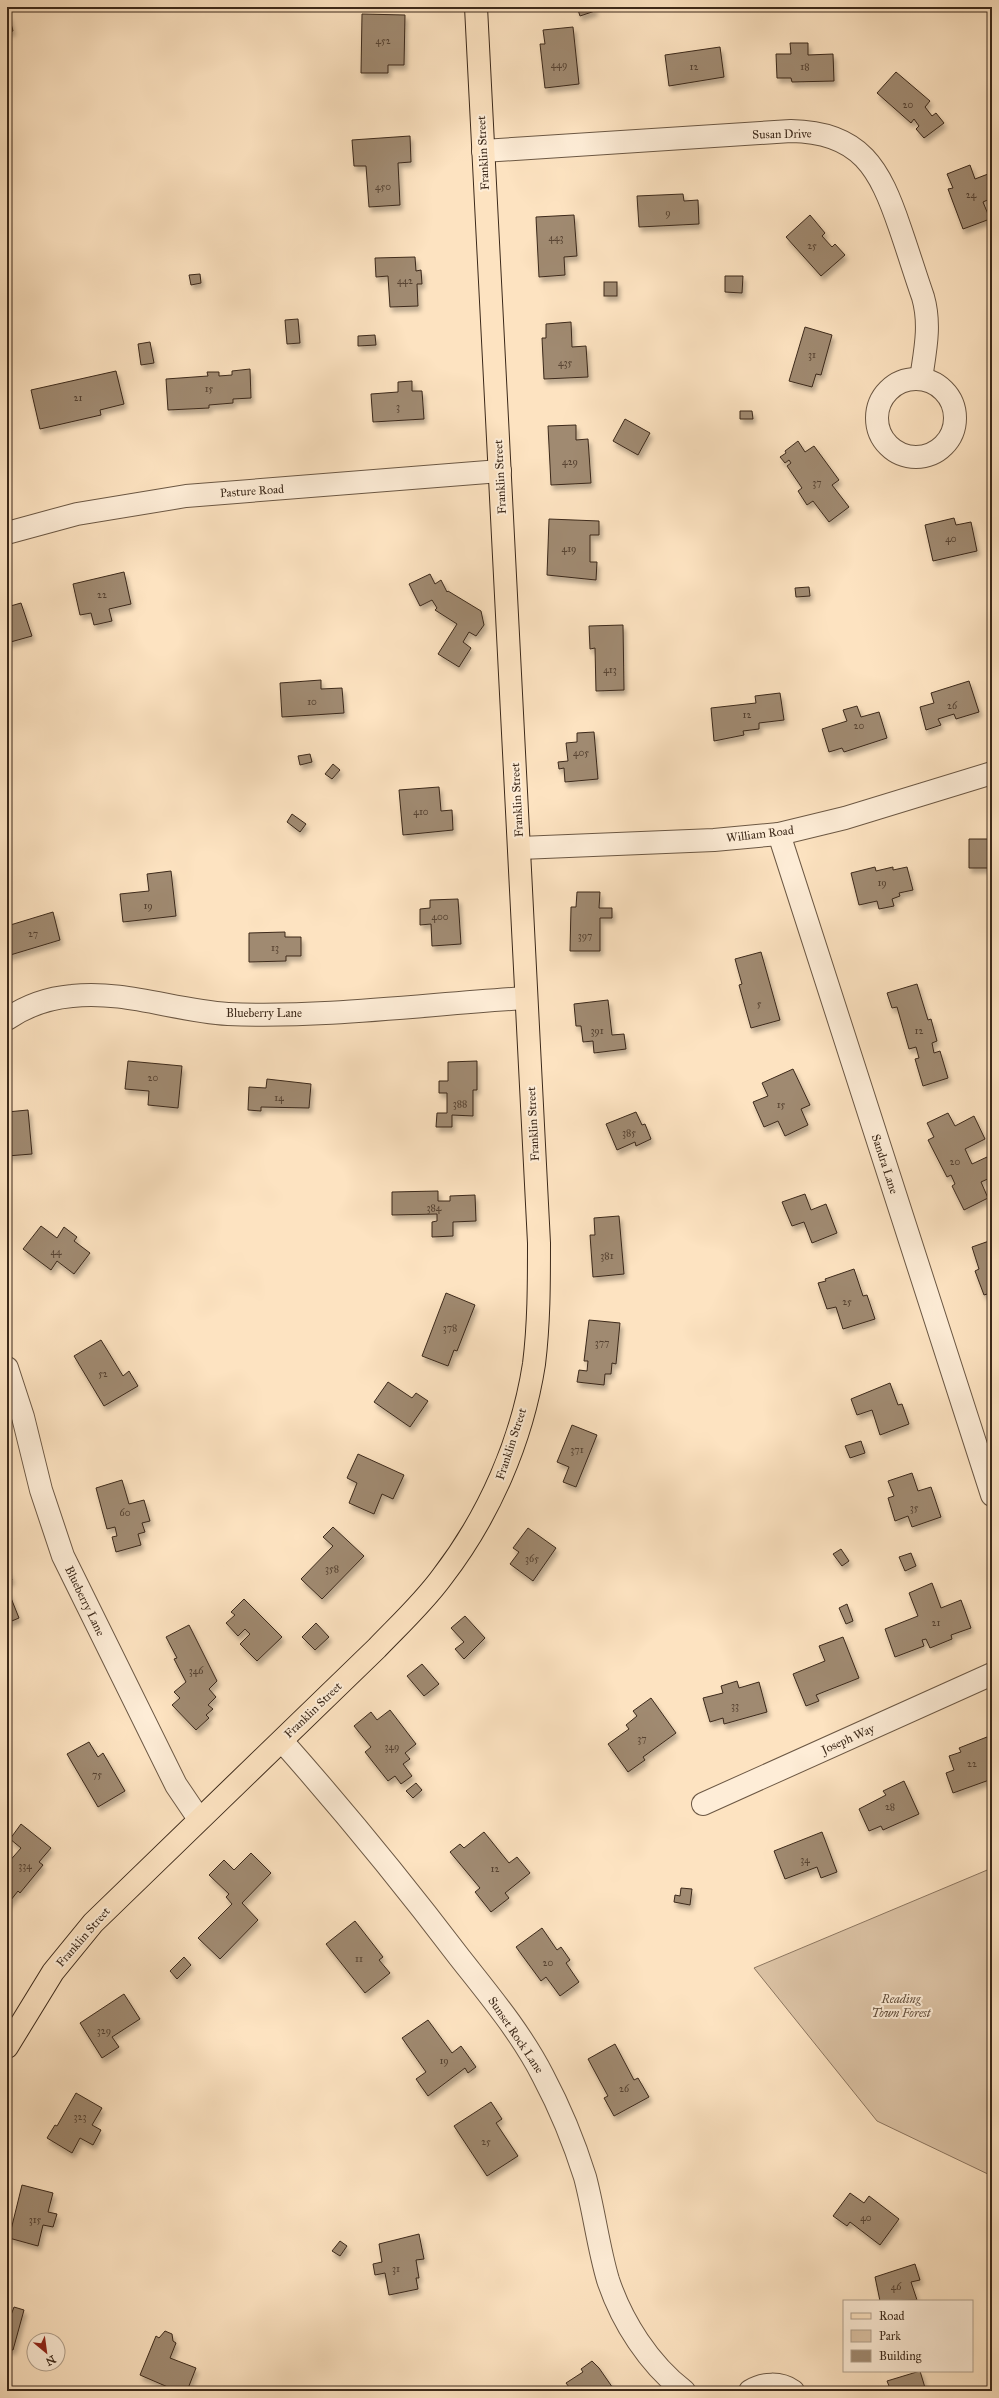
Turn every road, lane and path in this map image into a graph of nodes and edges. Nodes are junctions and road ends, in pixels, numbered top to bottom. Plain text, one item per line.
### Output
1 (476, 7) edge
2 (483, 151) junction
3 (921, 378) dead end
4 (500, 471) junction
5 (7, 533) edge
6 (992, 773) edge
7 (779, 834) junction
8 (520, 848) junction
9 (526, 998) junction
10 (7, 1019) edge
11 (7, 1368) edge
12 (992, 1494) edge
13 (992, 1674) edge
14 (282, 1741) junction
15 (703, 1804) dead end
16 (199, 1819) junction
17 (7, 2047) edge
18 (684, 2391) edge
19 (750, 2391) edge
20 (793, 2391) edge

1 - 2 main road, Franklin Street
2 - 3 street, Susan Drive
2 - 4 main road, Franklin Street
4 - 5 street, Pasture Road
4 - 8 main road, Franklin Street
6 - 7 street, William Road
7 - 8 street, William Road
7 - 12 street, Sandra Lane
8 - 9 main road, Franklin Street
9 - 10 street, Blueberry Lane
9 - 14 main road, Franklin Street
11 - 16 street, Blueberry Lane
13 - 15 street, Joseph Way
14 - 16 main road, Franklin Street
14 - 18 street, Sunset Rock Lane
16 - 17 main road, Franklin Street
19 - 20 street

